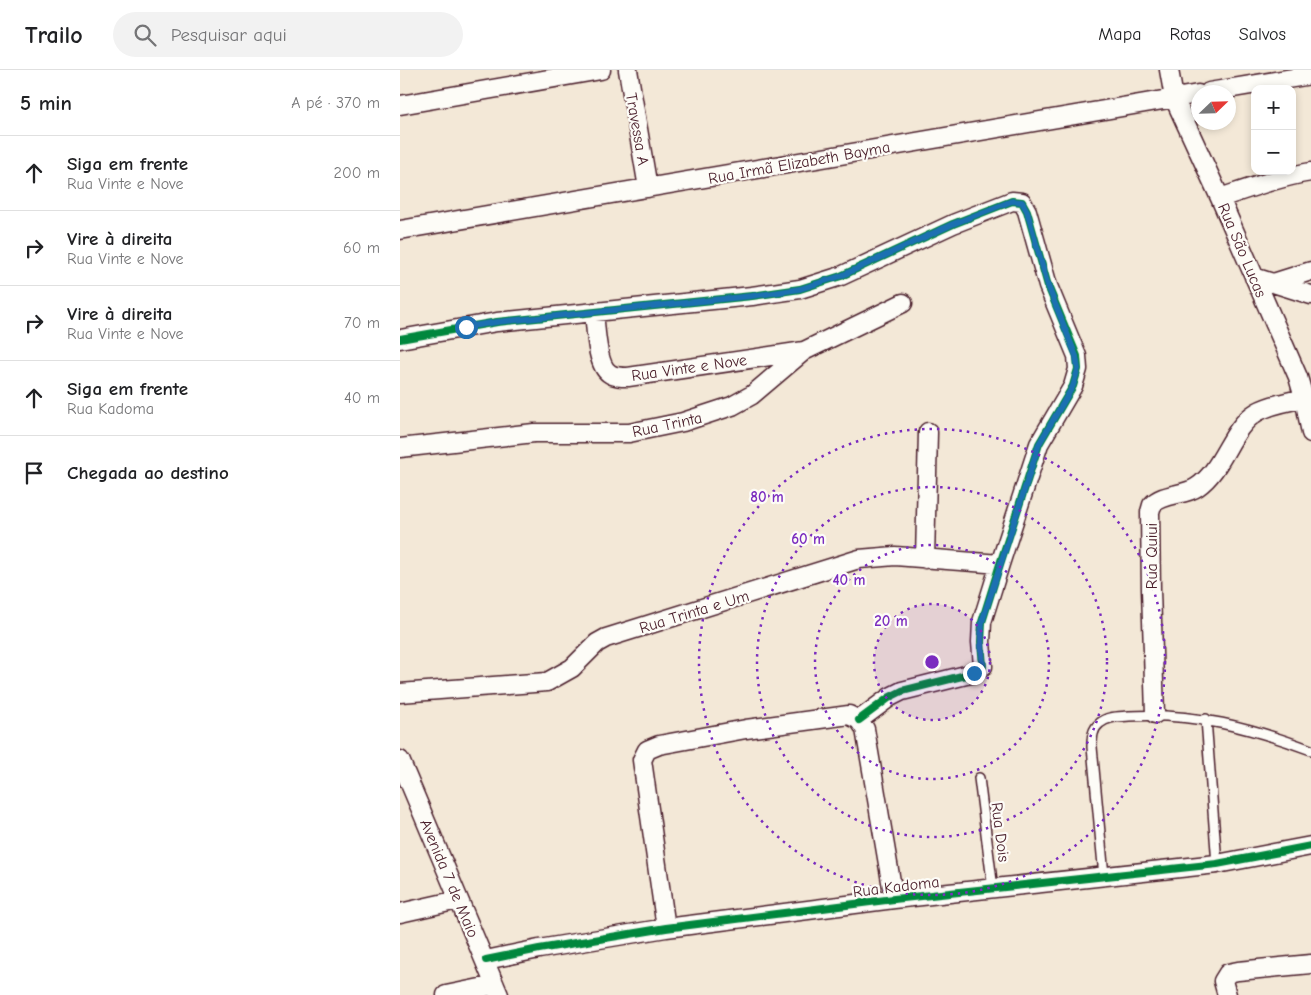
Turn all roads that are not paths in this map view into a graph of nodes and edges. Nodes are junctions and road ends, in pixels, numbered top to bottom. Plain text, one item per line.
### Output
1 (601, 70) edge
2 (628, 70) edge
3 (1169, 70) edge
4 (1311, 75) edge
5 (1236, 88) edge
6 (1191, 95) edge
7 (1174, 98) junction
8 (400, 106) edge
9 (1311, 172) edge
10 (648, 188) junction
11 (1220, 198) junction
12 (400, 230) edge
13 (1311, 271) edge
14 (1254, 277) junction
15 (1273, 283) junction
16 (1311, 296) edge
17 (903, 303) dead end
18 (594, 312) junction
19 (400, 340) edge
20 (804, 351) junction
21 (1305, 377) edge
22 (1304, 398) junction
23 (928, 432) dead end
24 (1311, 433) edge
25 (400, 448) edge
26 (925, 559) junction
27 (1000, 564) junction
28 (400, 693) edge
29 (1155, 714) junction
30 (1206, 719) junction
31 (858, 720) junction
32 (1311, 750) edge
33 (400, 760) edge
34 (979, 778) dead end
35 (1311, 846) edge
36 (1217, 864) junction
37 (1104, 876) junction
38 (993, 889) junction
39 (894, 899) junction
40 (458, 900) junction
41 (400, 913) edge
42 (666, 928) junction
43 (486, 960) junction
44 (1311, 964) edge
45 (497, 990) edge
46 (446, 995) edge
47 (1227, 995) edge

1 - 8 street
2 - 10 street, Travessa A
3 - 7 street, Rua São Lucas
4 - 5 street
6 - 7 street, Rua Irmã Elizabeth Bayma
7 - 10 street, Rua Irmã Elizabeth Bayma
7 - 11 street, Rua São Lucas
9 - 11 street
10 - 12 street, Rua Irmã Elizabeth Bayma
11 - 14 street, Rua São Lucas
13 - 15 street
14 - 15 street
14 - 21 street, Rua São Lucas
15 - 16 street
17 - 20 street, Rua Trinta
18 - 19 street
18 - 20 street, Rua Vinte e Nove
18 - 27 street
20 - 25 street, Rua Trinta
21 - 22 street, Rua São Lucas
22 - 24 street, Rua São Lucas
22 - 29 street, Rua Quiui
23 - 26 street
26 - 27 street, Rua Trinta e Um
26 - 28 street, Rua Trinta e Um
27 - 31 street
29 - 30 lane
29 - 37 lane
30 - 32 lane
30 - 36 lane
31 - 39 street, Rua Kadoma
31 - 42 street
33 - 40 street, Avenida 7 de Maio
34 - 38 lane, Rua Dois
35 - 36 street, Rua Kadoma
36 - 37 street, Rua Kadoma
37 - 38 street, Rua Kadoma
38 - 39 street, Rua Kadoma
39 - 42 street, Rua Kadoma
40 - 41 street
40 - 43 street, Avenida 7 de Maio
42 - 43 street, Rua Kadoma
43 - 45 street, Avenida 7 de Maio
44 - 47 street
45 - 46 street

